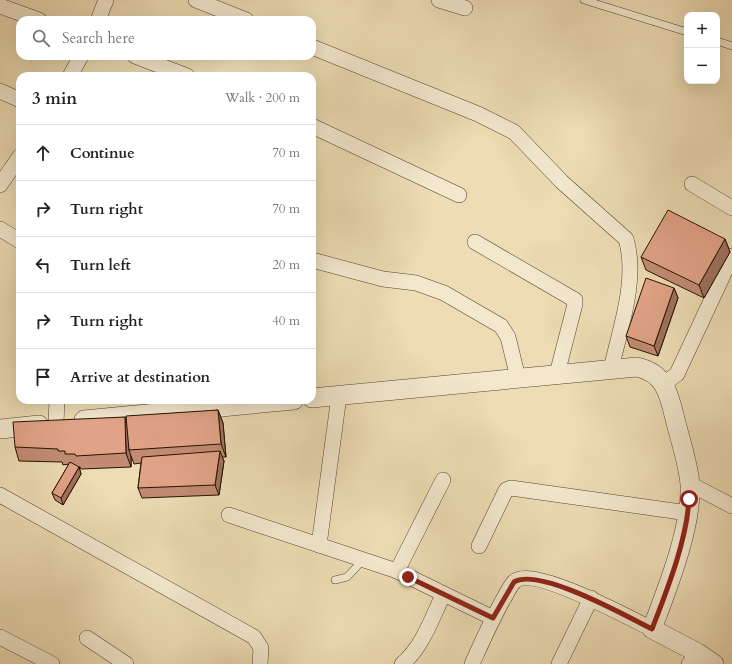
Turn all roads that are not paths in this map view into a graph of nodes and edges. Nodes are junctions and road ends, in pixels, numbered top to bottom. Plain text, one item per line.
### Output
1 (106, 0) edge
2 (196, 0) edge
3 (439, 0) edge
4 (584, 0) edge
5 (0, 6) edge
6 (465, 8) dead end
7 (28, 16) edge
8 (100, 16) edge
9 (236, 16) edge
10 (684, 31) edge
11 (720, 42) edge
12 (732, 46) edge
13 (316, 49) edge
14 (79, 60) edge
15 (146, 60) edge
16 (72, 72) edge
17 (177, 72) edge
18 (0, 91) edge
19 (16, 98) edge
20 (316, 128) edge
21 (16, 162) edge
22 (692, 184) dead end
23 (0, 185) edge
24 (459, 195) dead end
25 (732, 208) edge
26 (0, 229) edge
27 (16, 239) edge
28 (475, 242) dead end
29 (316, 261) edge
30 (730, 266) edge
31 (611, 369) junction
32 (557, 374) junction
33 (518, 378) junction
34 (664, 384) junction
35 (339, 396) junction
36 (316, 398) edge
37 (57, 404) edge
38 (213, 404) edge
39 (56, 423) junction
40 (0, 429) edge
41 (443, 480) dead end
42 (690, 484) junction
43 (0, 495) edge
44 (732, 506) edge
45 (688, 514) junction
46 (229, 515) dead end
47 (319, 545) junction
48 (479, 546) dead end
49 (363, 560) junction
50 (396, 571) junction
51 (335, 580) dead end
52 (443, 595) junction
53 (590, 598) junction
54 (493, 618) junction
55 (652, 629) junction
56 (0, 637) edge
57 (88, 638) dead end
58 (694, 658) edge
59 (52, 664) edge
60 (126, 664) edge
61 (260, 664) edge
62 (402, 664) edge
63 (472, 664) edge
64 (559, 664) edge
65 (714, 664) edge

1 - 8 street
2 - 9 street
3 - 6 street
4 - 10 lane
5 - 7 street
11 - 12 lane
13 - 31 street
14 - 16 street
15 - 17 street
18 - 19 street
20 - 24 street
21 - 23 street
22 - 25 street
26 - 27 street
28 - 32 street
29 - 33 street
30 - 34 street
31 - 32 street
31 - 34 street
32 - 33 street
33 - 35 street
34 - 42 street
35 - 36 street
35 - 47 street
37 - 39 street
38 - 39 street
39 - 40 street
41 - 50 street
42 - 44 street
42 - 45 street
43 - 61 street
45 - 48 street
45 - 55 street
46 - 47 street
47 - 49 street
49 - 50 street
49 - 51 lane
50 - 52 street
52 - 54 street
52 - 62 street
53 - 54 street
53 - 55 street
53 - 64 street
54 - 63 street
55 - 58 street
56 - 59 street
57 - 60 street
58 - 65 street

